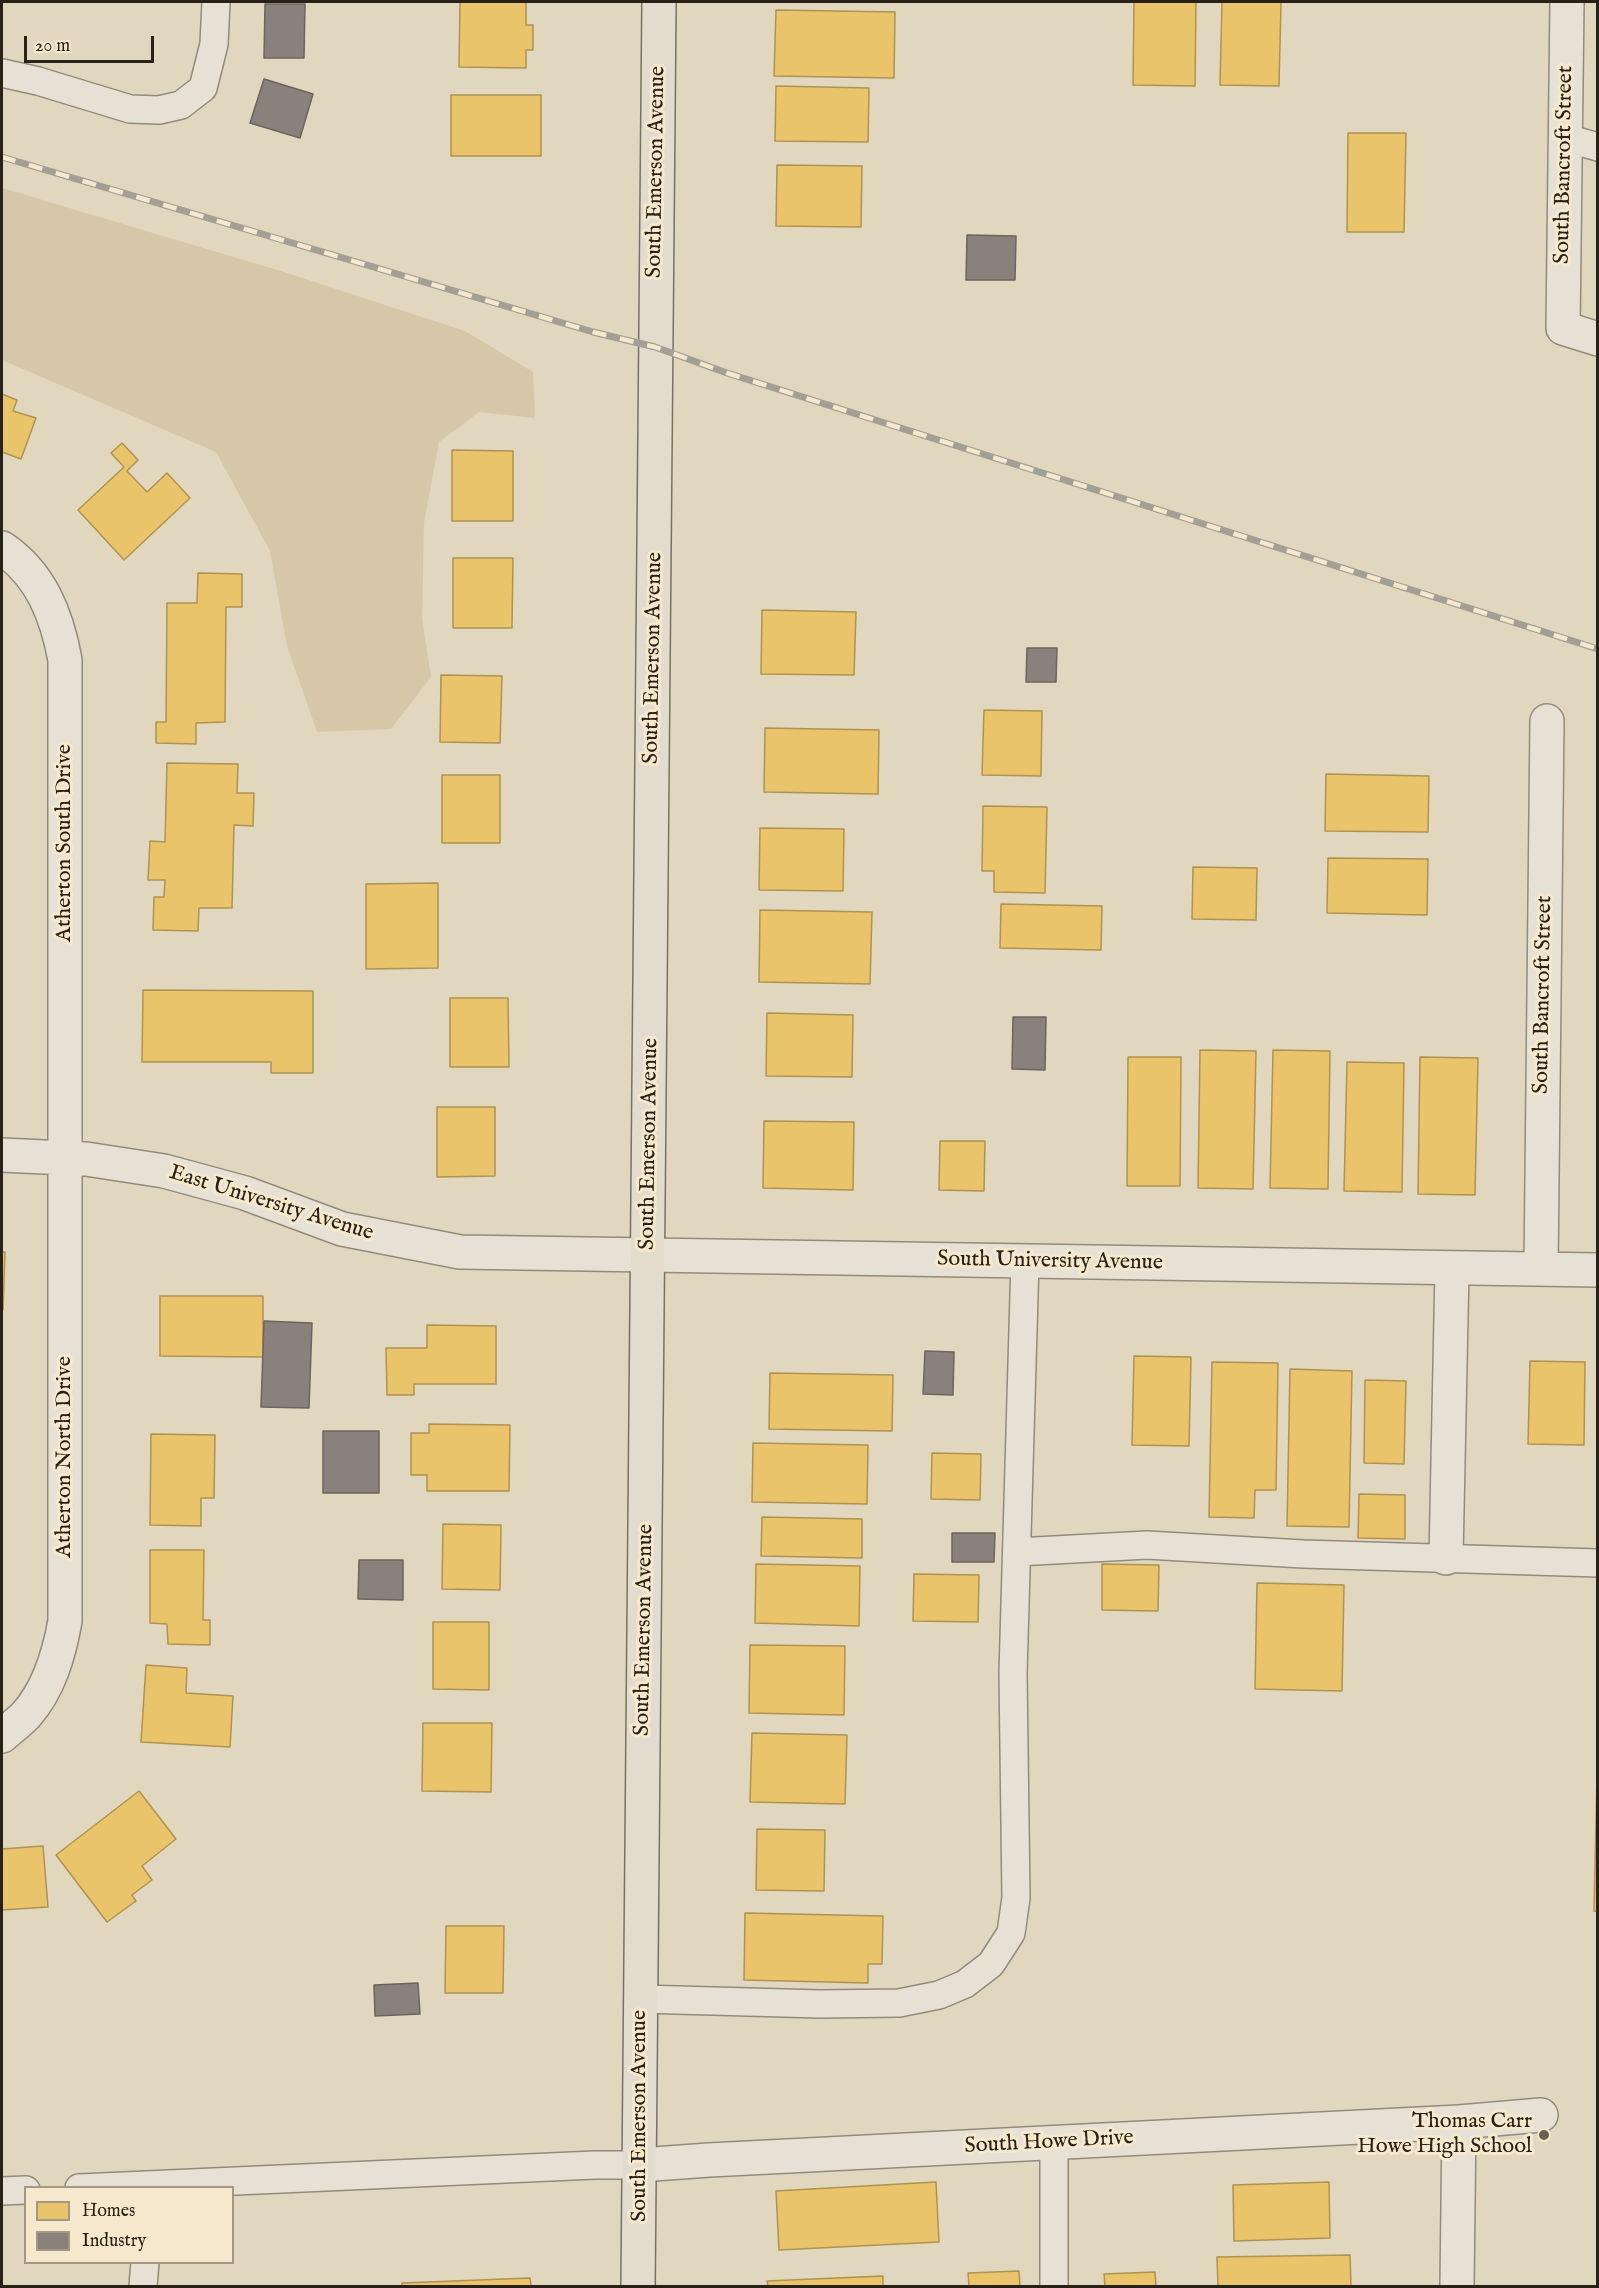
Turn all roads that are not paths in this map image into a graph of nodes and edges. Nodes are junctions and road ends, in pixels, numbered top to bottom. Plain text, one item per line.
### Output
1 (216, 2) edge
2 (659, 2) edge
3 (1567, 2) edge
4 (2, 73) edge
5 (1566, 138) junction
6 (1598, 147) edge
7 (1598, 339) edge
8 (2, 548) edge
9 (1546, 721) dead end
10 (2, 1155) edge
11 (65, 1159) junction
12 (648, 1255) junction
13 (1025, 1262) junction
14 (1452, 1269) junction
15 (1541, 1269) junction
16 (1598, 1270) edge
17 (1017, 1552) junction
18 (1446, 1558) junction
19 (1598, 1563) edge
20 (2, 1736) edge
21 (641, 1999) junction
22 (1541, 2115) dead end
23 (1459, 2122) junction
24 (1054, 2142) junction
25 (640, 2165) junction
26 (145, 2186) edge
27 (24, 2190) edge
28 (2, 2191) edge
29 (145, 2264) edge
30 (143, 2286) edge
31 (638, 2286) edge
32 (1054, 2286) edge
33 (1457, 2286) edge

1 - 4 lane
2 - 12 main road, South Emerson Avenue
3 - 5 street, South Bancroft Street
5 - 6 lane
5 - 7 street, South Bancroft Street
8 - 11 street, Atherton South Drive
9 - 15 street, South Bancroft Street
10 - 11 street, East University Avenue
11 - 12 street, East University Avenue
11 - 20 street, Atherton North Drive
12 - 13 street, South University Avenue
12 - 21 main road, South Emerson Avenue
13 - 14 street, South University Avenue
13 - 17 lane
14 - 15 street, South University Avenue
14 - 18 street
15 - 16 street
17 - 18 lane
17 - 21 lane
18 - 19 lane
21 - 25 main road, South Emerson Avenue
22 - 23 street, South Howe Drive
23 - 24 street, South Howe Drive
23 - 33 street
24 - 25 street, South Howe Drive
24 - 32 lane
25 - 26 lane
25 - 31 main road, South Emerson Avenue
27 - 28 lane
29 - 30 lane

